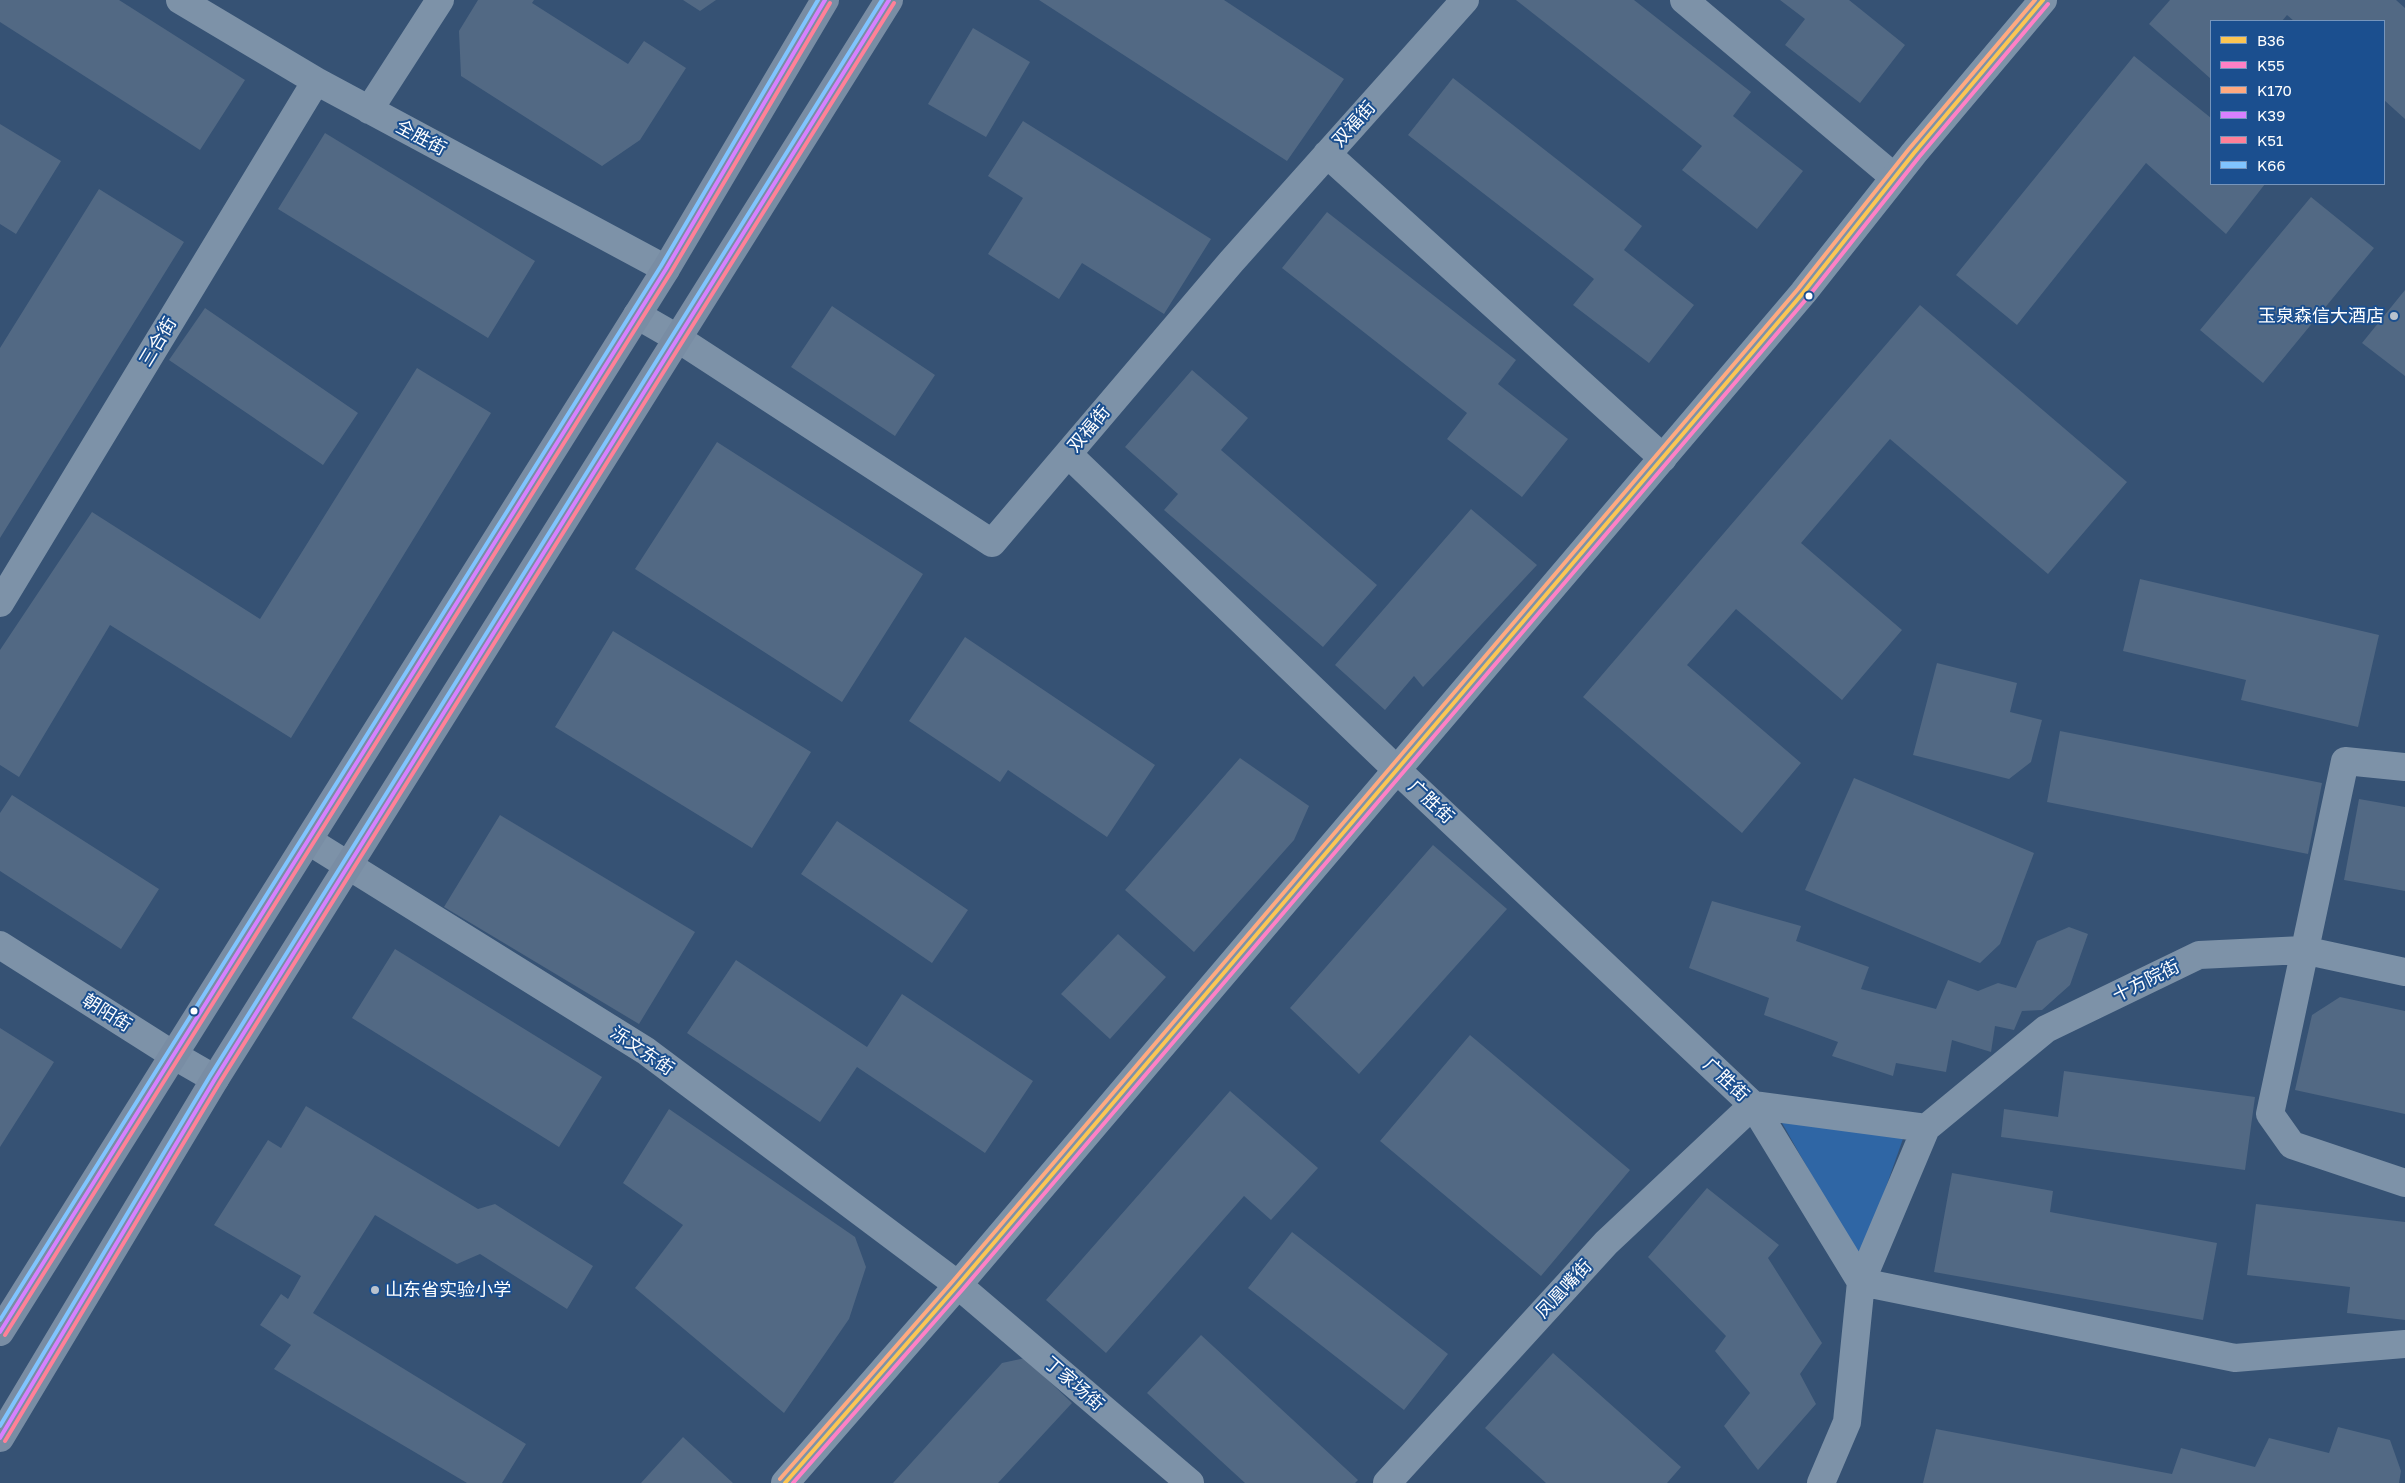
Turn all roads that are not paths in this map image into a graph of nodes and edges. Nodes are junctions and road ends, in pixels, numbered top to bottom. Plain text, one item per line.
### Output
1 (180, 0) edge
2 (440, 0) edge
3 (825, 0) edge
4 (889, 0) edge
5 (1465, 0) edge
6 (1684, 0) edge
7 (2043, 0) edge
8 (316, 81) junction
9 (369, 110) junction
10 (1327, 154) junction
11 (1894, 177) junction
12 (666, 268) junction
13 (637, 315) junction
14 (678, 338) junction
15 (1068, 454) junction
16 (1663, 458) junction
17 (0, 603) edge
18 (2405, 767) edge
19 (1398, 771) junction
20 (309, 841) junction
21 (348, 865) junction
22 (0, 946) edge
23 (2303, 950) junction
24 (2405, 972) edge
25 (174, 1056) junction
26 (215, 1078) junction
27 (1753, 1105) junction
28 (1926, 1128) junction
29 (2405, 1182) edge
30 (1861, 1282) junction
31 (958, 1285) junction
32 (0, 1332) edge
33 (2405, 1344) edge
34 (0, 1438) edge
35 (785, 1483) edge
36 (1190, 1483) edge
37 (1386, 1483) edge
38 (1821, 1483) edge

1 - 8 street, 全胜街
2 - 9 street
3 - 12 main road
4 - 14 main road
5 - 10 street, 双福街
6 - 11 street
7 - 11 street
8 - 9 street, 全胜街
8 - 17 street, 三合街
9 - 12 street, 全胜街
10 - 15 street, 双福街
10 - 16 street
11 - 16 street
12 - 13 main road
13 - 14 street, 双福街
13 - 20 main road
14 - 15 street, 双福街
14 - 21 main road
15 - 19 street, 广胜街
16 - 19 street
18 - 23 street
19 - 27 street, 广胜街
19 - 31 street
20 - 21 street, 泺文东街
20 - 25 main road
21 - 26 main road
21 - 31 street, 泺文东街
22 - 25 street, 朝阳街
23 - 24 street, 十方院街
23 - 28 street, 十方院街
23 - 29 street
25 - 26 street, 朝阳街
25 - 32 main road
26 - 34 main road
27 - 28 street
27 - 30 street, 广胜街
27 - 37 street, 凤凰嘴街
28 - 30 street, 十方院街
30 - 33 street
30 - 38 street
31 - 35 street
31 - 36 street, 丁家场街

